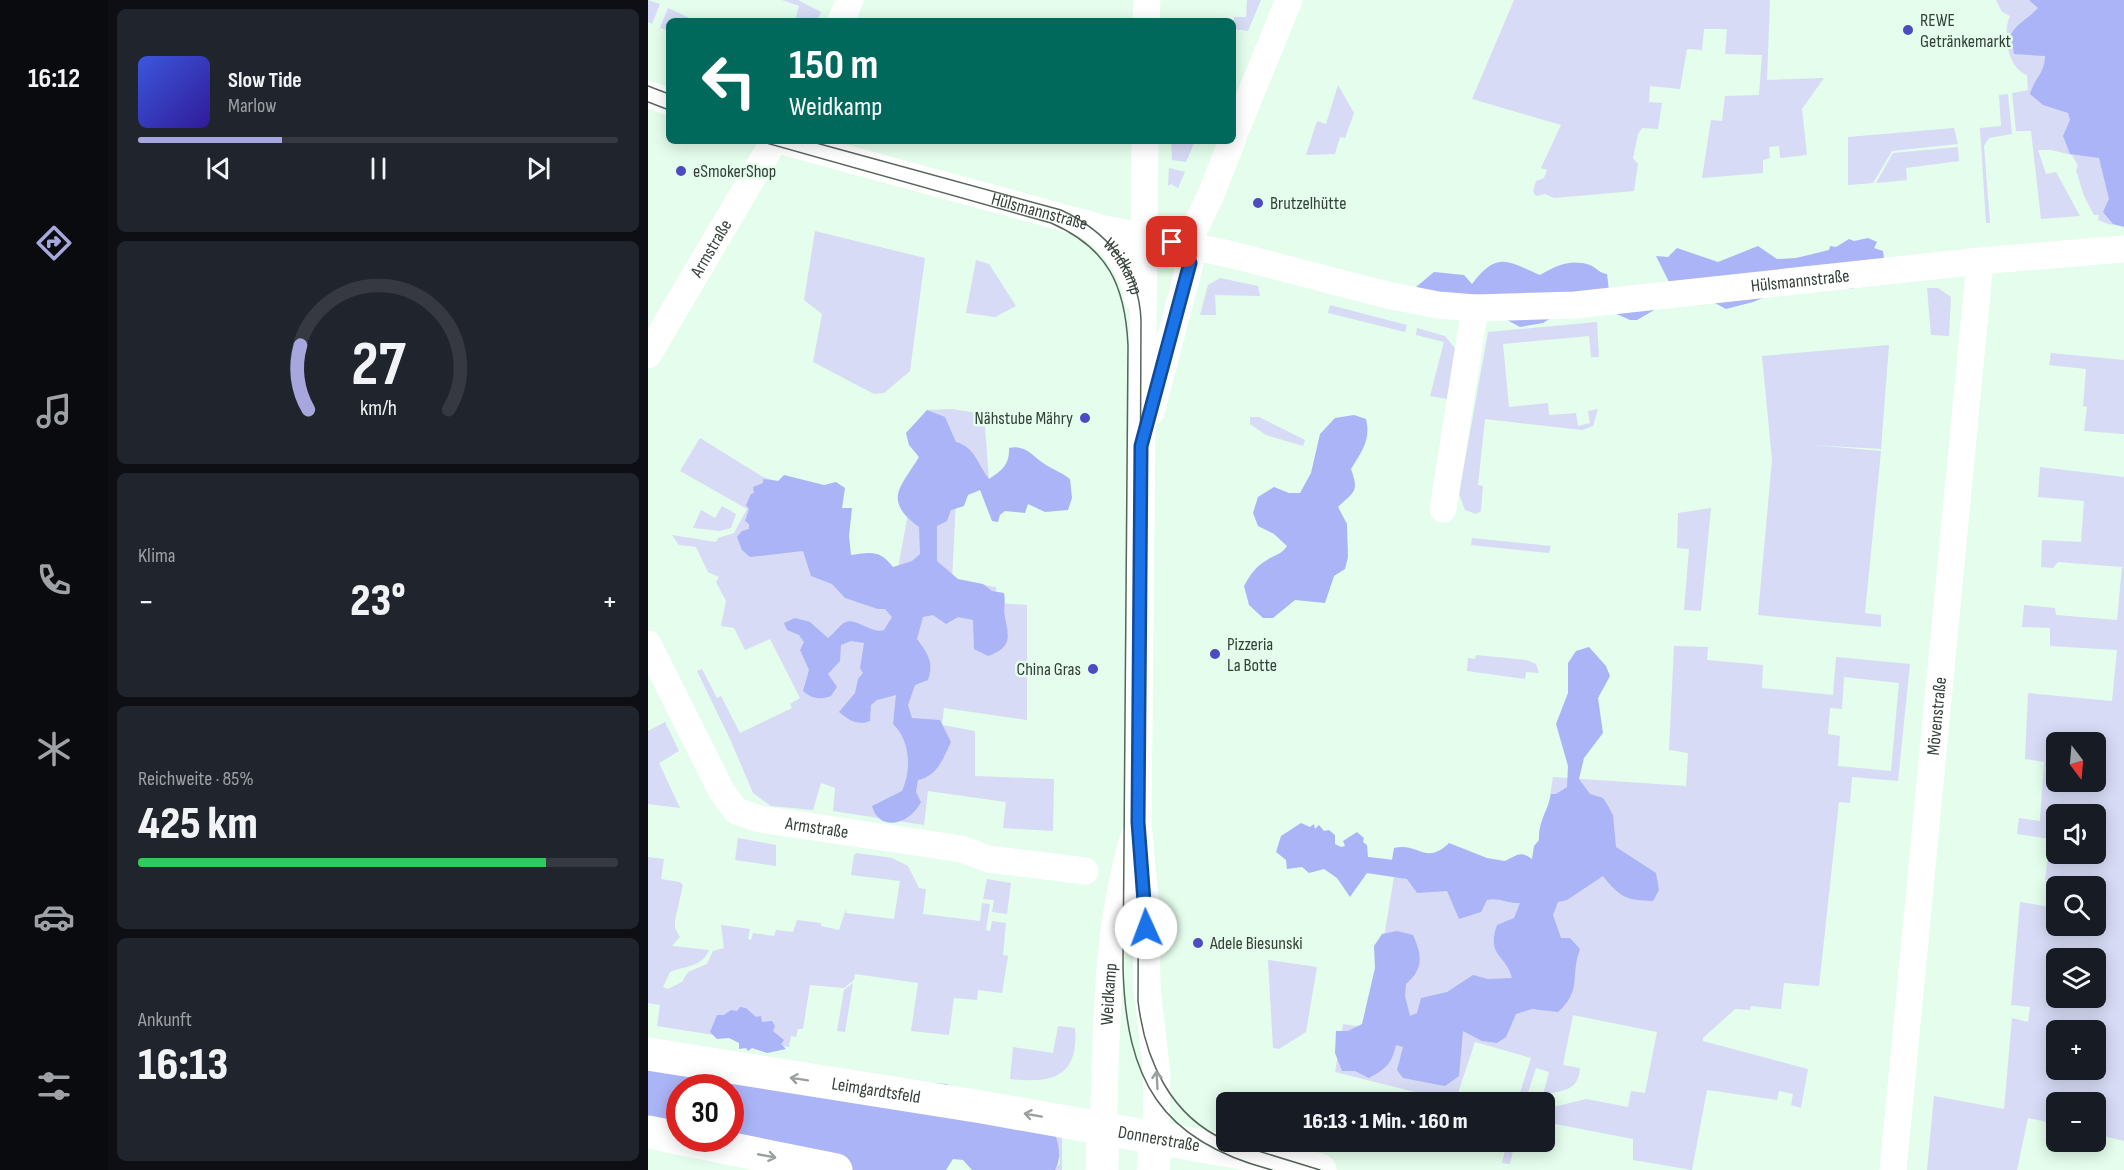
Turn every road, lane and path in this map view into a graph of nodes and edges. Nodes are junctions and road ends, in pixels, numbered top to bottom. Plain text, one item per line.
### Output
1 (850, 0) edge
2 (1147, 0) edge
3 (1289, 0) edge
4 (842, 18) edge
5 (1146, 18) edge
6 (648, 94) edge
7 (666, 101) edge
8 (1236, 129) edge
9 (772, 144) edge
10 (793, 144) edge
11 (1145, 144) edge
12 (1230, 144) edge
13 (1086, 223) junction
14 (1145, 238) junction
15 (1185, 246) junction
16 (2124, 249) edge
17 (1980, 261) junction
18 (1142, 293) junction
19 (1475, 308) junction
20 (1141, 320) junction
21 (648, 355) edge
22 (1141, 446) junction
23 (1443, 509) dead end
24 (648, 644) edge
25 (1138, 822) junction
26 (1085, 871) dead end
27 (648, 1054) edge
28 (1103, 1128) junction
29 (648, 1132) edge
30 (1156, 1138) junction
31 (836, 1170) edge
32 (1102, 1170) edge
33 (1153, 1170) edge
34 (1320, 1170) edge
35 (1893, 1170) edge

1 - 4 street
2 - 5 street
3 - 8 street
6 - 7 street
9 - 21 street, Armstraße
10 - 13 street, Hülsmannstraße
11 - 14 street, Weidkamp
12 - 15 street
13 - 14 street, Hülsmannstraße
13 - 20 street, Weidkamp
14 - 15 street, Hülsmannstraße
14 - 18 street, Weidkamp
15 - 18 street, Weidkamp
15 - 19 street, Hülsmannstraße
15 - 22 street, Weidkamp
16 - 17 street, Hülsmannstraße
17 - 19 street, Hülsmannstraße
17 - 35 street, Mövenstraße
18 - 20 street, Weidkamp
19 - 23 street
20 - 22 street, Weidkamp
22 - 25 street, Weidkamp
24 - 26 street, Armstraße
25 - 28 street, Weidkamp
30 -> 25 street, Weidkamp
28 -> 27 main road, Leimgardtsfeld
28 - 30 main road, Donnerstraße
28 - 32 main road, Weidkamp
29 -> 31 main road
30 - 33 main road, Weidkamp
30 - 34 main road, Donnerstraße

